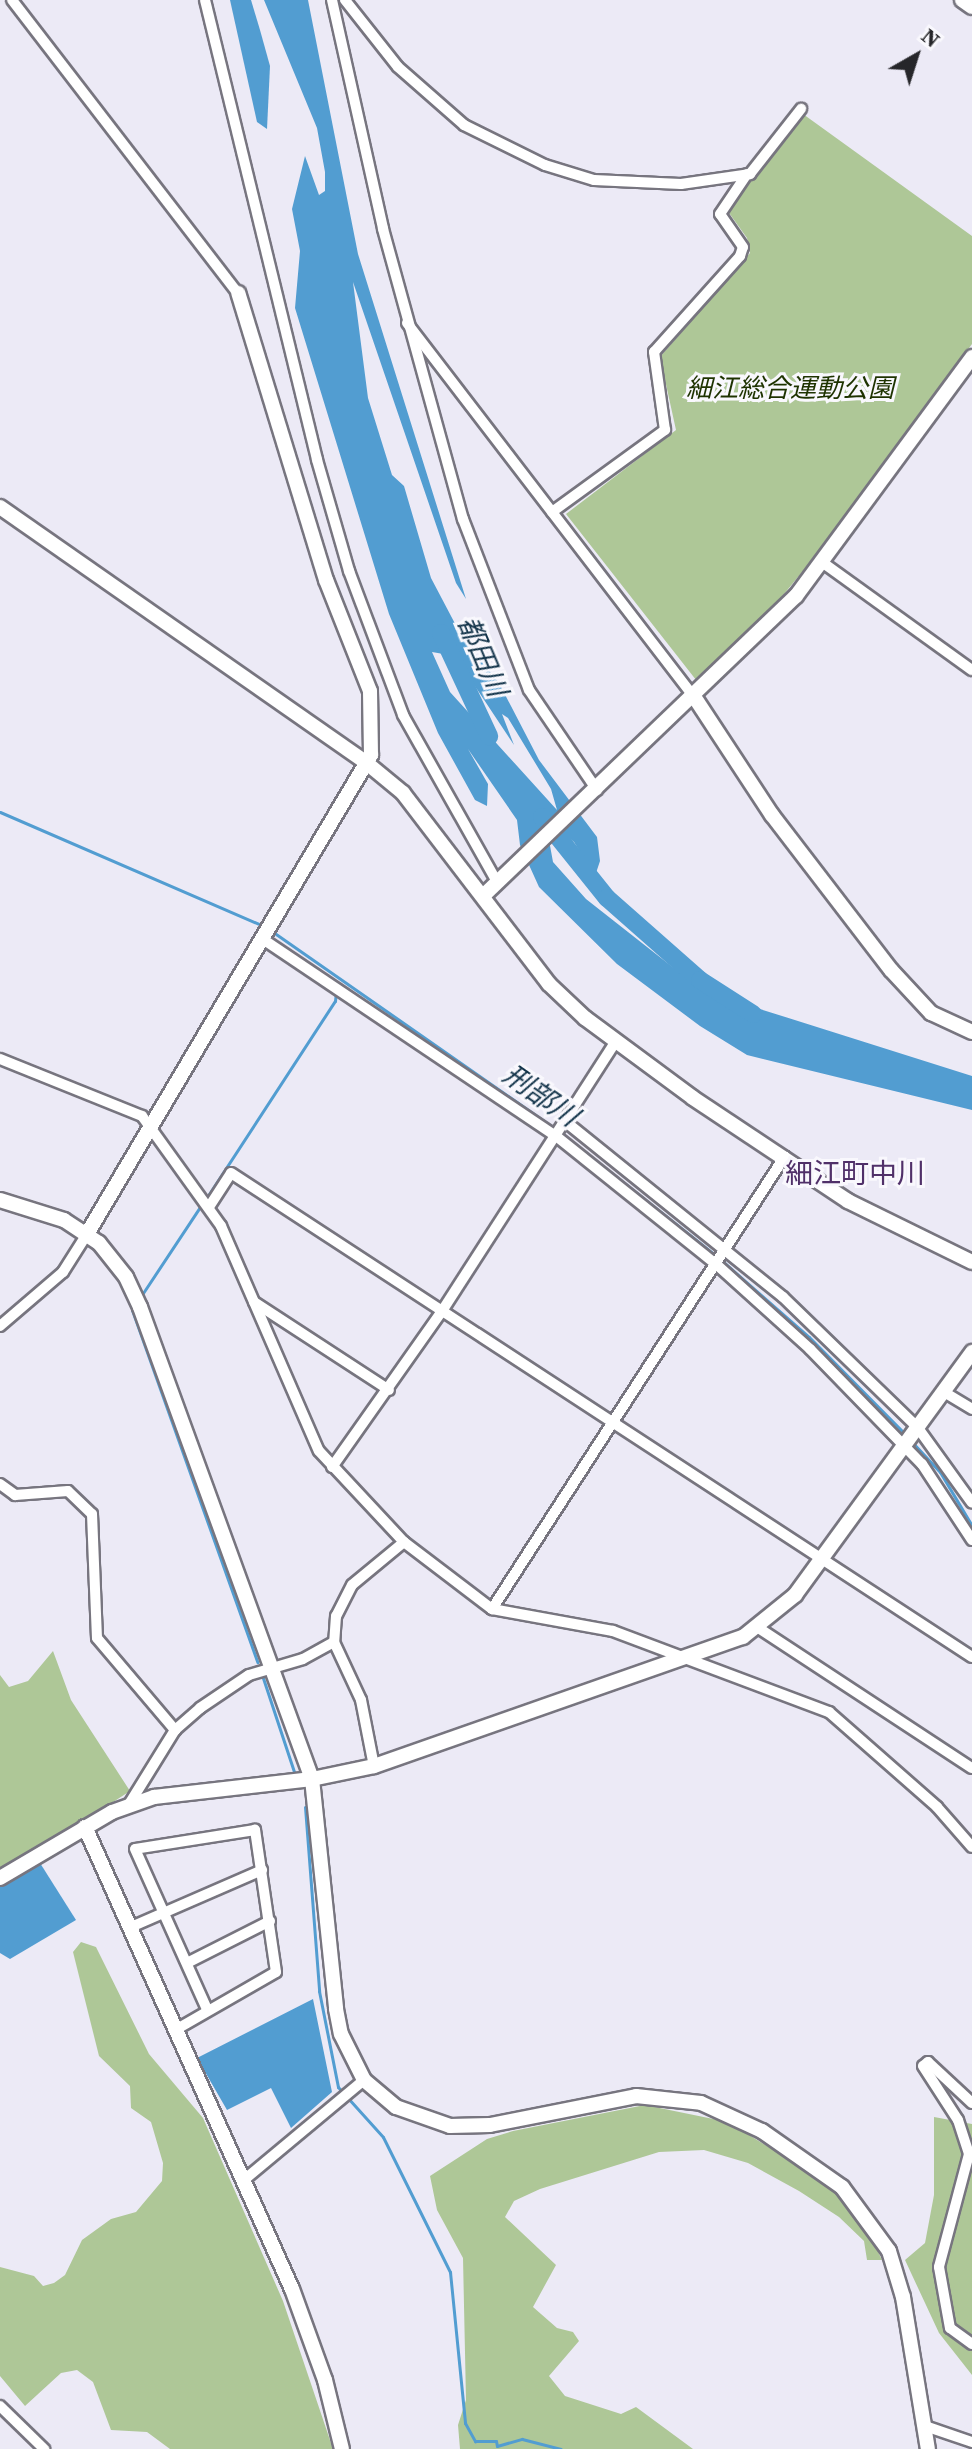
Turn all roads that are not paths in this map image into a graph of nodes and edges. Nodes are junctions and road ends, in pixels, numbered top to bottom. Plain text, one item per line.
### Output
1 (12, 0) edge
2 (205, 0) edge
3 (332, 0) edge
4 (345, 0) edge
5 (962, 0) edge
6 (972, 7) edge
7 (801, 109) dead end
8 (747, 174) junction
9 (238, 293) joint
10 (407, 323) junction
11 (972, 357) edge
12 (0, 507) edge
13 (552, 512) junction
14 (822, 562) junction
15 (972, 670) edge
16 (695, 698) junction
17 (368, 764) junction
18 (595, 791) junction
19 (501, 879) junction
20 (484, 895) junction
21 (268, 933) junction
22 (972, 1032) edge
23 (616, 1041) junction
24 (0, 1059) edge
25 (566, 1122) junction
26 (151, 1129) junction
27 (556, 1136) junction
28 (785, 1156) junction
29 (0, 1200) edge
30 (209, 1207) junction
31 (87, 1234) junction
32 (725, 1250) junction
33 (972, 1262) edge
34 (716, 1263) junction
35 (254, 1302) junction
36 (442, 1311) junction
37 (0, 1326) edge
38 (972, 1352) edge
39 (389, 1390) junction
40 (944, 1392) junction
41 (972, 1409) edge
42 (612, 1421) junction
43 (918, 1429) junction
44 (906, 1445) junction
45 (332, 1467) junction
46 (0, 1484) edge
47 (972, 1503) edge
48 (972, 1540) edge
49 (404, 1542) junction
50 (822, 1559) junction
51 (492, 1609) junction
52 (757, 1627) junction
53 (334, 1642) junction
54 (691, 1657) junction
55 (972, 1657) edge
56 (274, 1669) junction
57 (175, 1730) junction
58 (374, 1766) junction
59 (972, 1768) edge
60 (312, 1779) junction
61 (128, 1806) junction
62 (85, 1827) junction
63 (972, 1847) edge
64 (262, 1870) junction
65 (0, 1878) edge
66 (165, 1911) junction
67 (270, 1921) junction
68 (131, 1927) junction
69 (187, 1963) junction
70 (207, 2009) junction
71 (177, 2029) junction
72 (364, 2080) junction
73 (972, 2103) edge
74 (244, 2180) junction
75 (972, 2344) edge
76 (0, 2406) edge
77 (925, 2426) junction
78 (972, 2442) edge
79 (44, 2449) edge
80 (342, 2449) edge
81 (928, 2449) edge

1 - 9 street
2 - 19 street
3 - 10 street
4 - 8 street
5 - 6 street
7 - 8 street
8 - 13 street
9 - 17 street
10 - 13 street
10 - 18 street
11 - 14 street
12 - 17 street
13 - 16 street
14 - 15 street
14 - 16 street
16 - 18 street
16 - 22 street
17 - 20 street
17 - 21 street
18 - 19 street
19 - 20 street
20 - 23 street
21 - 26 street
21 - 27 street
23 - 25 street
23 - 28 street
24 - 26 street
25 - 27 street
25 - 32 street
26 - 30 street
26 - 31 street
27 - 34 street
27 - 36 street
28 - 32 street
28 - 33 street
29 - 31 street
30 - 35 street
30 - 36 street
31 - 37 street
31 - 56 street
32 - 34 street
32 - 43 street
34 - 42 street
34 - 44 street
35 - 39 street
35 - 45 street
36 - 39 street
36 - 42 street
38 - 40 street
39 - 45 street
40 - 41 street
40 - 43 street
42 - 50 street
42 - 51 street
43 - 44 street
43 - 47 street
44 - 48 street
44 - 50 street
45 - 49 street
46 - 57 street
49 - 51 street
49 - 53 street
50 - 52 street
50 - 55 street
51 - 54 street
52 - 54 street
52 - 59 street
53 - 56 street
53 - 58 street
54 - 58 street
54 - 63 street
56 - 57 street
56 - 60 street
57 - 61 street
58 - 60 street
60 - 61 street
60 - 72 street
61 - 62 street
62 - 65 street
62 - 68 street
64 - 66 street
64 - 66 street
64 - 67 street
66 - 68 street
66 - 69 street
67 - 69 street
67 - 70 street
68 - 71 street
69 - 70 street
70 - 71 street
71 - 74 street
72 - 74 street
72 - 77 street
73 - 75 street
74 - 80 street
76 - 79 street
77 - 78 street
77 - 81 street

